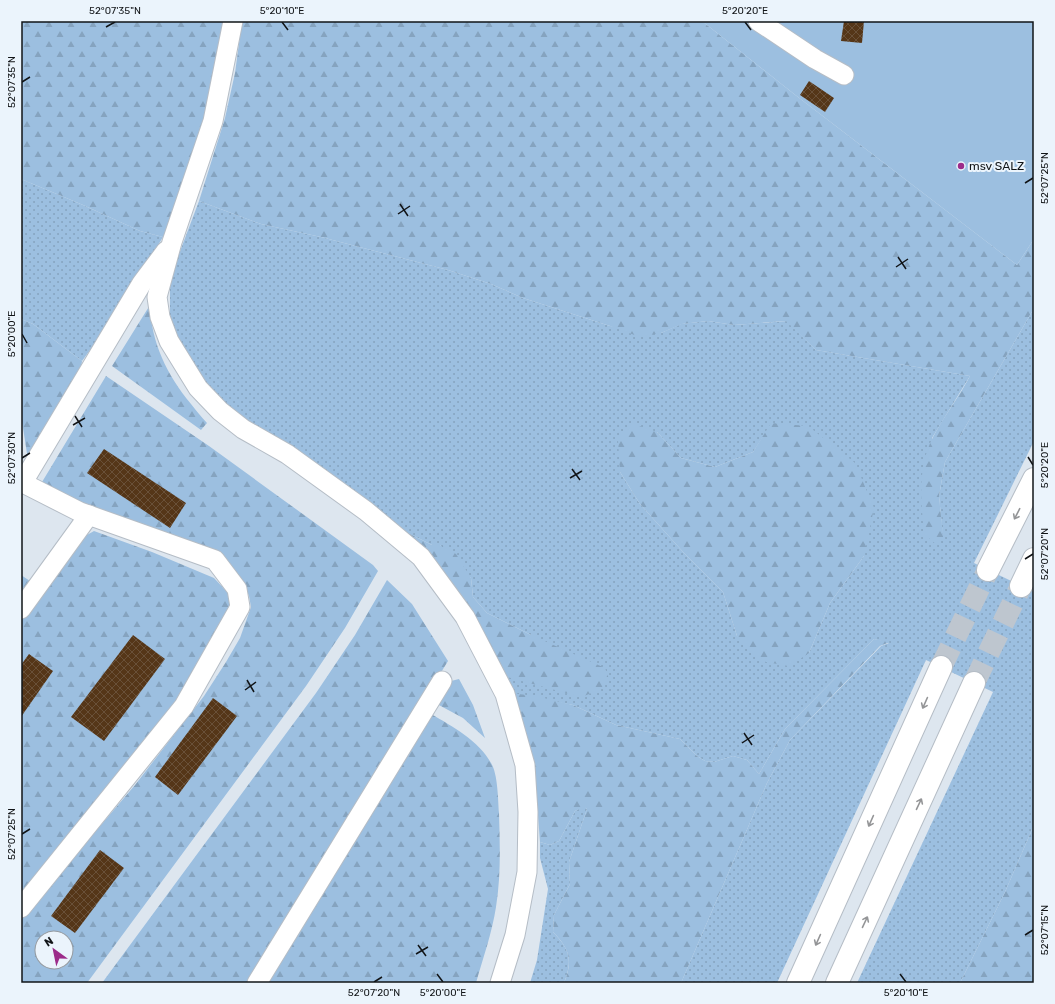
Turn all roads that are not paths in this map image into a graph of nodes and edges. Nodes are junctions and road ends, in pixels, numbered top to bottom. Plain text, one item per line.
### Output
1 (233, 21) edge
2 (758, 21) edge
3 (844, 75) dead end
4 (172, 242) junction
5 (1034, 479) edge
6 (22, 482) edge
7 (88, 515) junction
8 (1034, 559) edge
9 (988, 570) tunnel mouth
10 (1021, 586) tunnel mouth
11 (21, 609) edge
12 (941, 667) tunnel mouth
13 (442, 681) dead end
14 (974, 683) tunnel mouth
15 (21, 908) edge
16 (257, 983) edge
17 (500, 983) edge
18 (798, 983) edge
19 (837, 983) edge

1 - 4 lane
2 - 3 lane
4 - 6 lane
4 - 17 lane
5 -> 9 highway
6 - 7 lane
7 - 11 lane
7 - 15 lane
8 - 10 highway
12 -> 18 highway
13 - 16 lane
19 -> 14 highway

